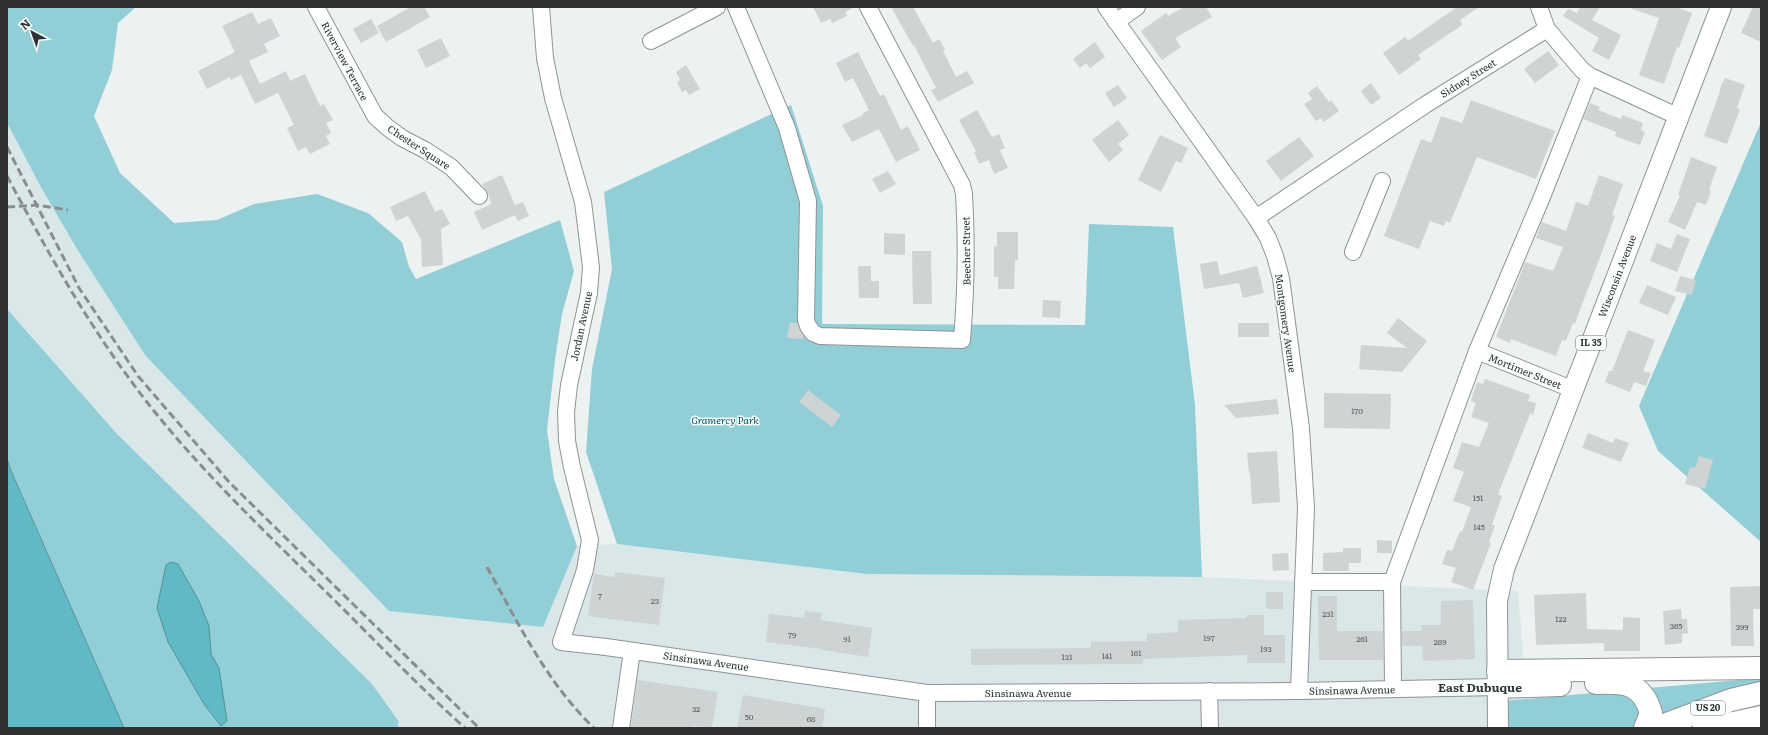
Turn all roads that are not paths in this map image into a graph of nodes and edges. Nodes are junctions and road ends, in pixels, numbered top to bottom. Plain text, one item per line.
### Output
1 (316, 7) edge
2 (542, 7) edge
3 (717, 7) edge
4 (736, 7) edge
5 (868, 7) edge
6 (1106, 7) edge
7 (1137, 7) edge
8 (1539, 7) edge
9 (1721, 7) edge
10 (1116, 22) junction
11 (1547, 28) junction
12 (651, 41) dead end
13 (1590, 76) junction
14 (375, 116) joint
15 (1678, 116) junction
16 (1382, 181) dead end
17 (479, 196) dead end
18 (1256, 218) junction
19 (1353, 252) dead end
20 (1477, 351) junction
21 (1574, 390) junction
22 (1303, 582) junction
23 (1392, 582) junction
24 (561, 642) joint
25 (632, 651) junction
26 (1761, 668) edge
27 (1499, 679) junction
28 (1393, 689) junction
29 (1299, 691) junction
30 (1209, 692) junction
31 (1761, 692) edge
32 (927, 694) junction
33 (1761, 706) edge
34 (1761, 717) edge
35 (1701, 727) edge
36 (621, 728) edge
37 (927, 728) edge
38 (1210, 728) edge
39 (1498, 728) edge
40 (1645, 728) edge
41 (1656, 728) edge

1 - 14 street, Riverview Terrace
2 - 24 street, Jordan Avenue
3 - 12 street
4 - 5 street, Beecher Street
6 - 10 street, Montgomery Avenue
7 - 10 street
8 - 11 street
9 - 15 main road, Wisconsin Avenue / IL 35
10 - 18 street, Montgomery Avenue
11 - 13 street
11 - 18 street, Sidney Street
13 - 15 street
13 - 20 street
14 - 17 street, Chester Square
15 - 21 main road, Wisconsin Avenue / IL 35
16 - 19 street
18 - 22 street, Montgomery Avenue
20 - 21 street, Mortimer Street
20 - 23 street
21 - 27 main road, Wisconsin Avenue / IL 35
22 - 23 street
22 - 29 street, Montgomery Avenue
23 - 28 street
24 - 25 street, Sinsinawa Avenue
25 - 32 street, Sinsinawa Avenue
25 - 36 street
26 - 27 highway
27 - 28 street, Sinsinawa Avenue
27 - 39 main road, IL 35
27 - 40 highway
28 - 29 street, Sinsinawa Avenue
29 - 30 street, Sinsinawa Avenue
30 - 32 street, Sinsinawa Avenue
30 - 38 street
31 - 41 highway, US 20
32 - 37 street
33 - 35 highway, US 20
34 - 35 highway

